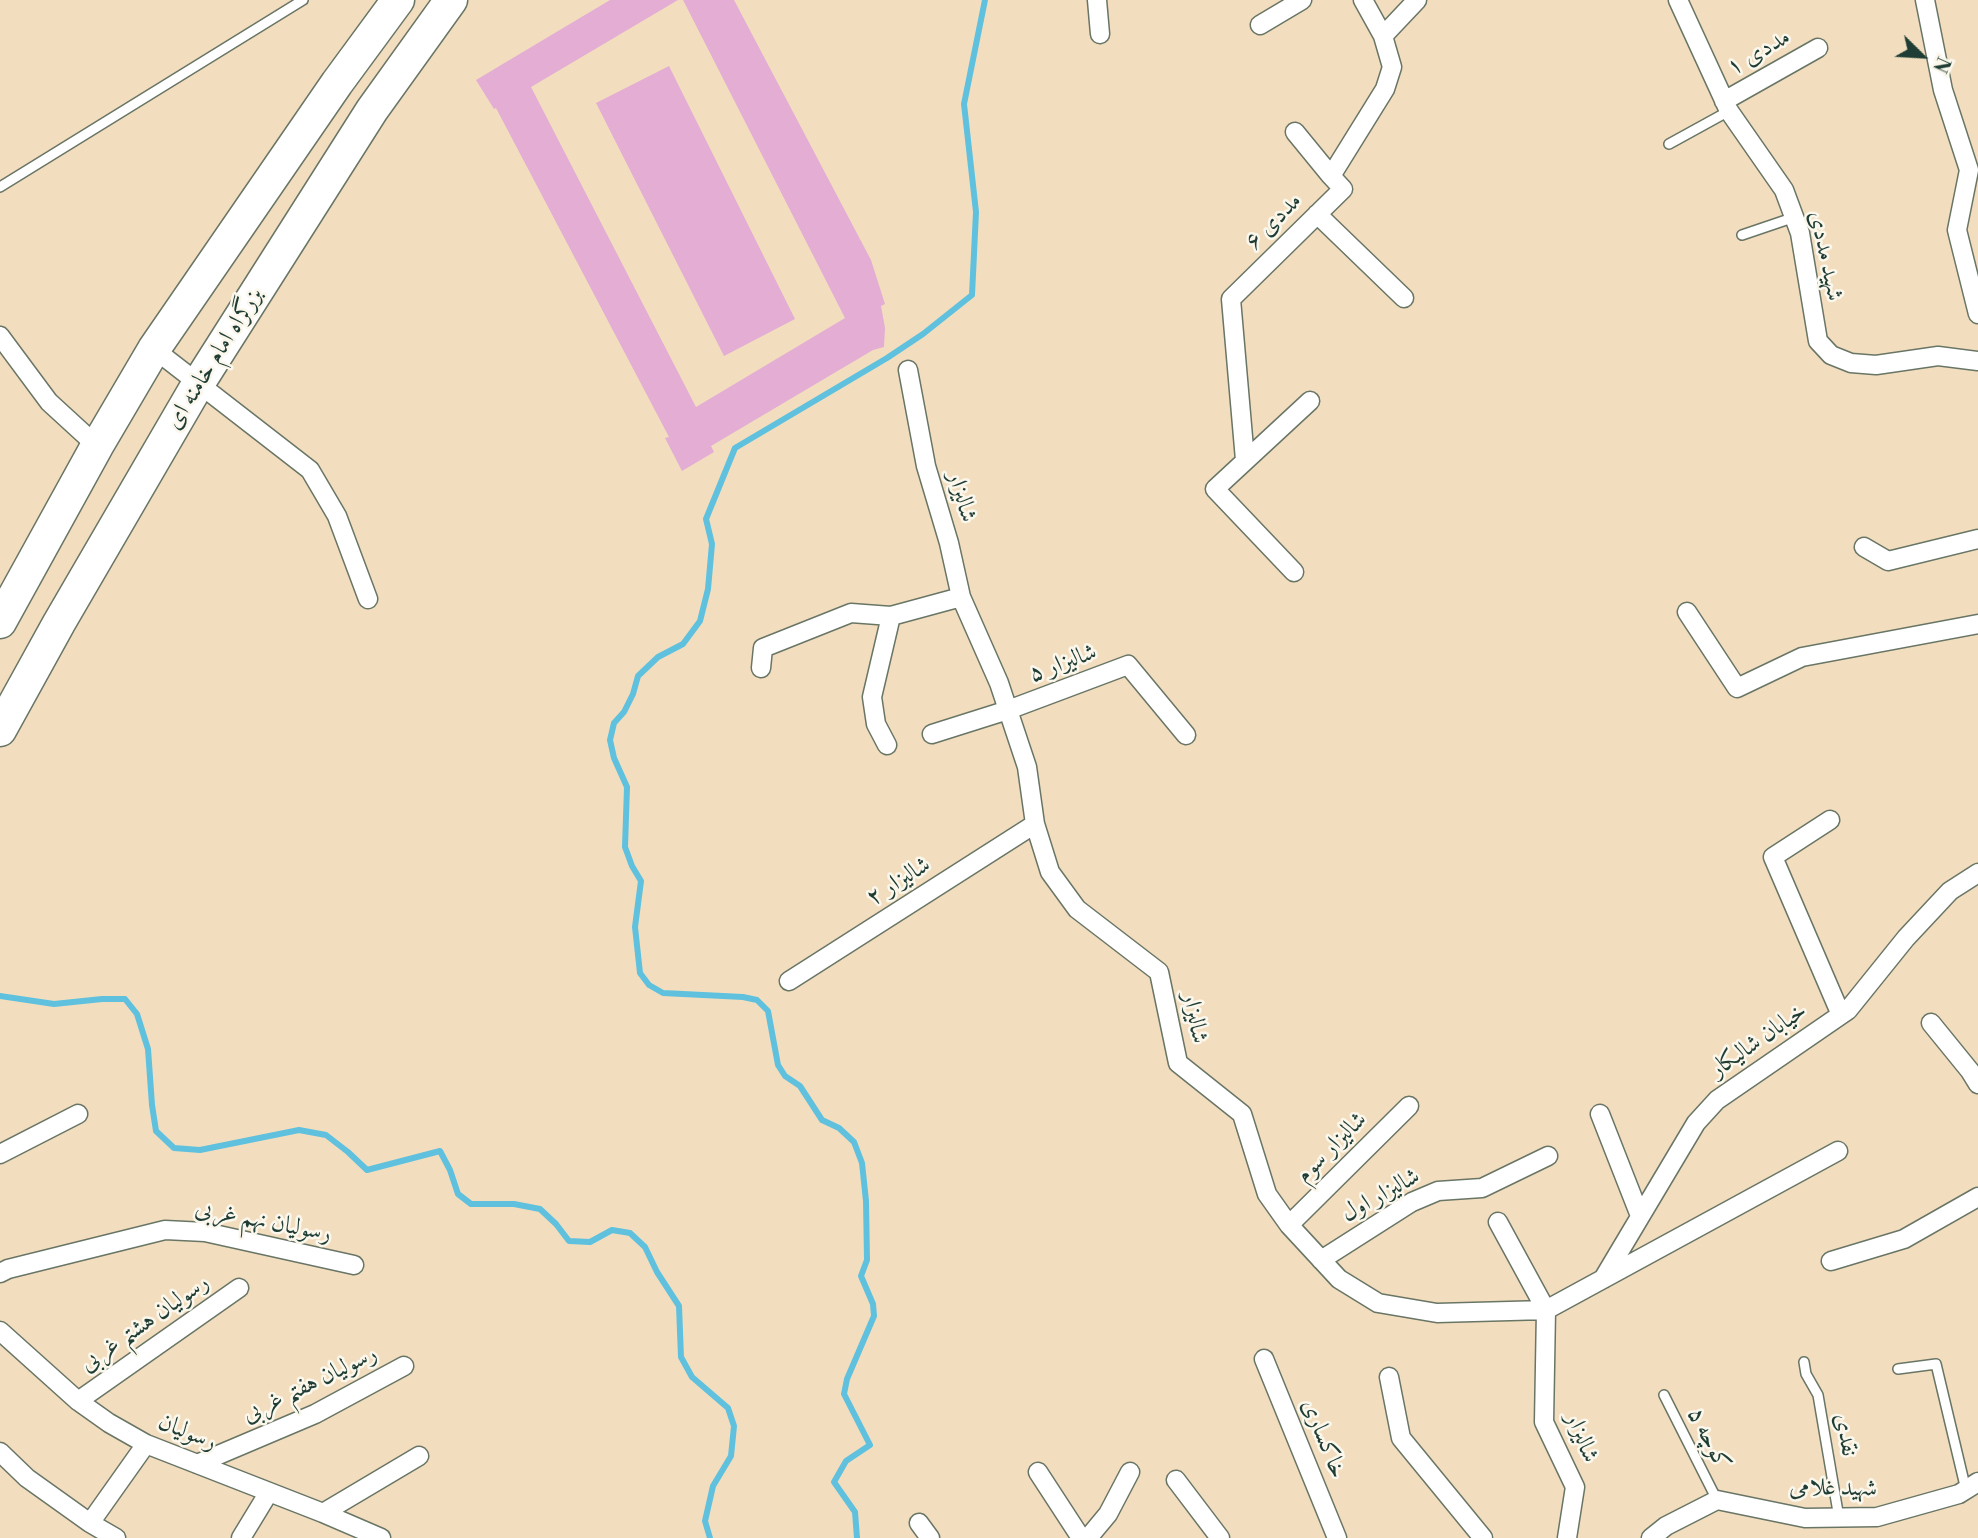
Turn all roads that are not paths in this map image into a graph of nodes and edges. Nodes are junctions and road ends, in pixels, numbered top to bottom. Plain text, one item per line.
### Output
1 (303, 0) edge
2 (398, 0) edge
3 (451, 0) edge
4 (1097, 0) edge
5 (1302, 0) edge
6 (1363, 0) edge
7 (1418, 0) edge
8 (1678, 0) edge
9 (1925, 0) edge
10 (1260, 25) dead end
11 (1100, 34) dead end
12 (1383, 36) junction
13 (1818, 48) dead end
14 (1727, 106) junction
15 (1295, 132) dead end
16 (1669, 144) dead end
17 (1331, 176) junction
18 (0, 187) edge
19 (1317, 214) junction
20 (1795, 217) junction
21 (1742, 235) dead end
22 (1404, 298) dead end
23 (1978, 314) edge
24 (0, 336) edge
25 (154, 349) junction
26 (1978, 360) edge
27 (908, 370) dead end
28 (198, 384) junction
29 (1310, 401) dead end
30 (97, 446) junction
31 (1245, 460) junction
32 (1978, 539) edge
33 (1864, 547) dead end
34 (1294, 572) dead end
35 (961, 597) junction
36 (368, 599) dead end
37 (1687, 612) dead end
38 (891, 616) junction
39 (0, 622) edge
40 (1978, 624) edge
41 (761, 668) dead end
42 (1008, 710) junction
43 (0, 730) edge
44 (932, 734) dead end
45 (1186, 735) dead end
46 (887, 745) dead end
47 (1830, 820) dead end
48 (1035, 824) junction
49 (1978, 873) edge
50 (789, 981) dead end
51 (1841, 1015) junction
52 (1931, 1023) dead end
53 (1977, 1078) edge
54 (1409, 1106) dead end
55 (78, 1114) dead end
56 (1600, 1114) dead end
57 (1838, 1151) dead end
58 (0, 1154) edge
59 (1548, 1156) dead end
60 (1978, 1197) edge
61 (1640, 1216) junction
62 (1498, 1222) dead end
63 (1289, 1225) junction
64 (1321, 1260) junction
65 (1831, 1261) dead end
66 (354, 1265) dead end
67 (0, 1273) edge
68 (1603, 1279) junction
69 (239, 1288) dead end
70 (1546, 1310) junction
71 (0, 1331) edge
72 (1265, 1359) dead end
73 (1804, 1362) dead end
74 (404, 1366) dead end
75 (1898, 1369) dead end
76 (1389, 1377) dead end
77 (1664, 1395) dead end
78 (78, 1401) junction
79 (146, 1444) junction
80 (0, 1452) edge
81 (419, 1455) dead end
82 (198, 1464) junction
83 (1038, 1472) dead end
84 (1130, 1472) dead end
85 (1176, 1480) dead end
86 (1972, 1486) edge
87 (269, 1492) junction
88 (1717, 1500) junction
89 (323, 1513) junction
90 (1839, 1518) junction
91 (90, 1523) junction
92 (919, 1523) dead end
93 (116, 1538) edge
94 (241, 1538) edge
95 (381, 1538) edge
96 (930, 1538) edge
97 (1081, 1538) edge
98 (1088, 1538) edge
99 (1220, 1538) edge
100 (1337, 1538) edge
101 (1483, 1538) edge
102 (1567, 1538) edge
103 (1651, 1538) edge

1 - 18 lane
2 - 25 highway
3 - 28 highway, بزرگراه امام خامنه ای
4 - 11 street
5 - 10 street
6 - 12 street
7 - 12 street
8 - 14 street, شهید مددی
9 - 23 street
12 - 17 street
13 - 14 street, مددی ۱
14 - 16 lane
14 - 20 street, شهید مددی
15 - 17 street
17 - 19 street, مددی ۶
19 - 22 street
19 - 31 street, مددی ۶
20 - 21 lane
20 - 26 street, شهید مددی
24 - 30 street
25 - 28 street
25 - 30 highway
27 - 35 street, شالیزار
28 - 36 street
28 - 43 highway, بزرگراه امام خامنه ای
29 - 31 street
30 - 39 highway
31 - 34 street
32 - 33 street
35 - 38 street
35 - 42 street, شالیزار
37 - 40 street
38 - 41 street
38 - 46 street
42 - 44 street
42 - 45 street, شالیزار ۵
42 - 48 street, شالیزار
47 - 51 street
48 - 50 street, شالیزار ۲
48 - 63 street, شالیزار
49 - 51 street, خیابان شالیکار
51 - 61 street, خیابان شالیکار
52 - 53 street
54 - 63 street, شالیزار سوم
55 - 58 street
56 - 61 street
57 - 68 street
59 - 64 street, شالیزار اول
60 - 65 street
61 - 68 street, خیابان شالیکار
62 - 70 street
63 - 64 street, شالیزار
64 - 70 street, شالیزار
66 - 67 street, رسولیان نهم غربی
68 - 70 street
69 - 78 street, رسولیان هشتم غربی
70 - 102 street, شالیزار
71 - 78 street, رسولیان
72 - 100 street, خاکساری
73 - 90 lane, نقدی
74 - 82 street, رسولیان هفتم غربی
75 - 86 lane
76 - 101 street
77 - 88 lane, کوچه ۵
78 - 79 street, رسولیان
79 - 82 street, رسولیان
79 - 91 street
80 - 91 street
81 - 89 street
82 - 87 street, رسولیان
83 - 97 street
84 - 98 street
85 - 99 street
86 - 90 street, شهید غلامی
87 - 89 street, رسولیان
87 - 94 street
88 - 90 street, شهید غلامی
88 - 103 street
89 - 95 street, رسولیان
91 - 93 street
92 - 96 street

